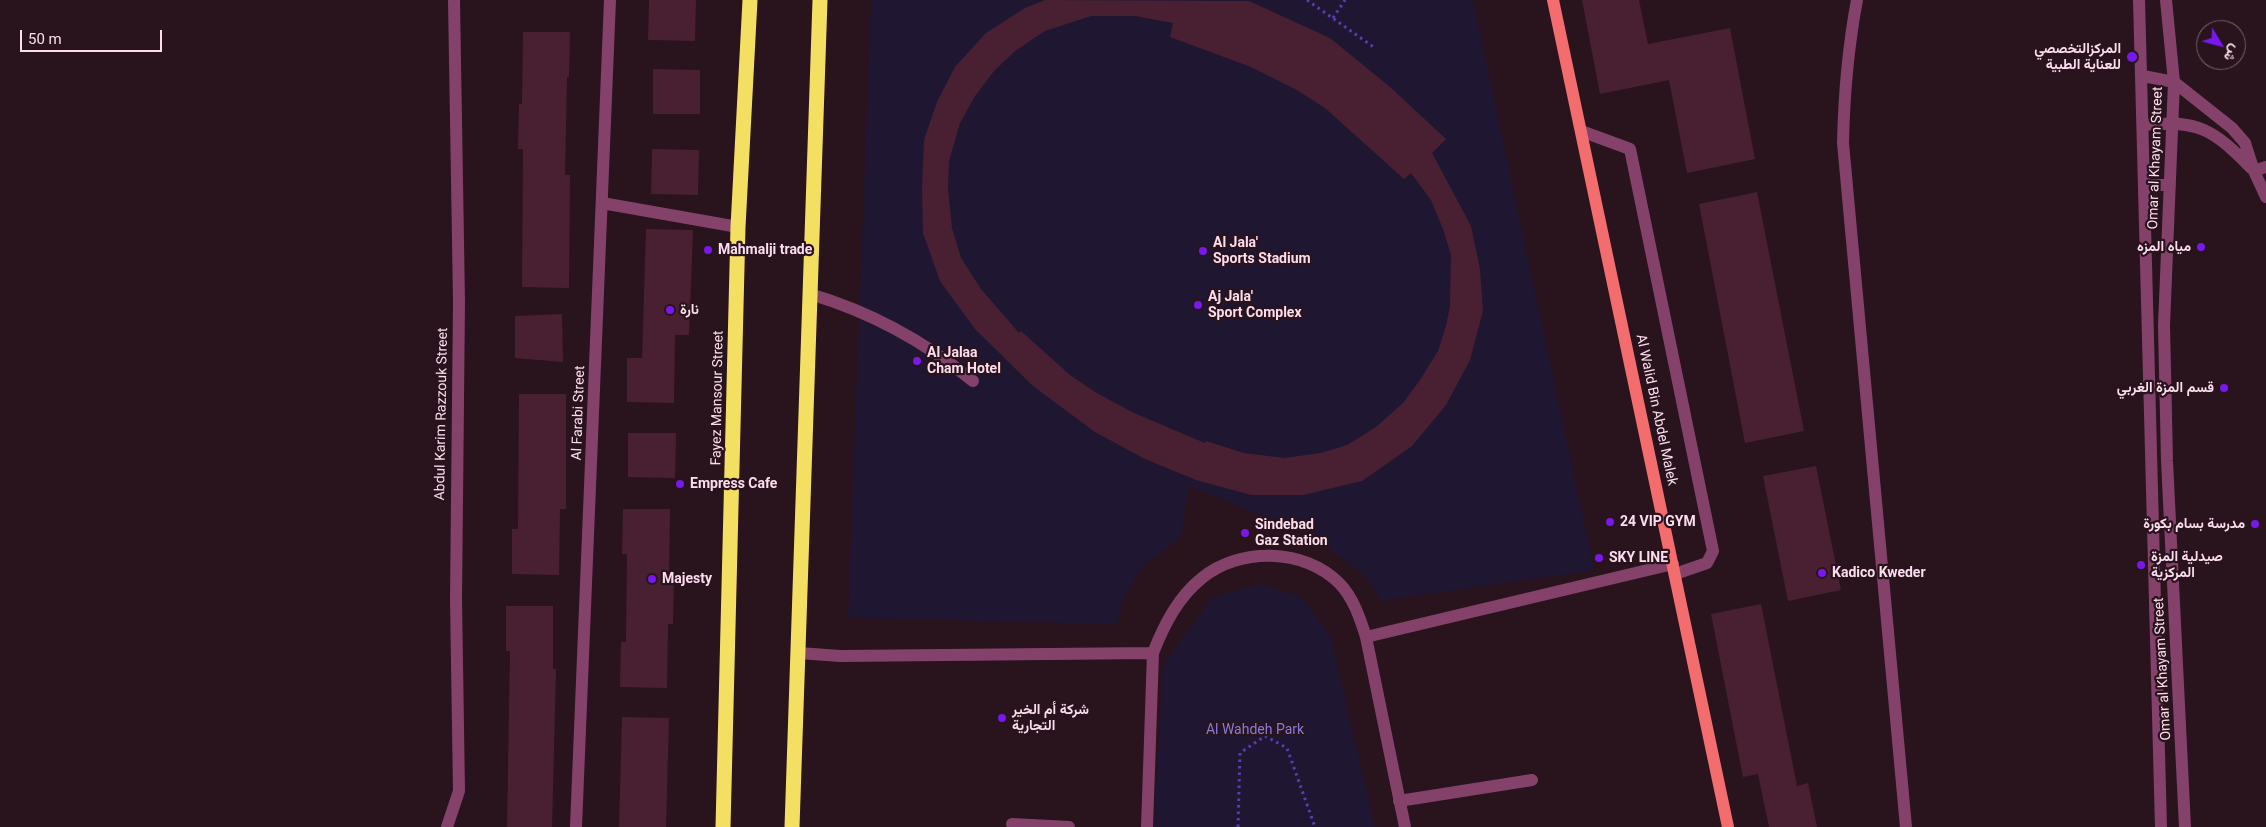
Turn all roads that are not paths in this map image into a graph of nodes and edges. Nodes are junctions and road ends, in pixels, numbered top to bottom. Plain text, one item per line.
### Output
1 (454, 0) edge
2 (610, 0) edge
3 (750, 0) edge
4 (820, 0) edge
5 (1553, 0) edge
6 (1857, 0) edge
7 (2139, 0) edge
8 (2166, 0) edge
9 (2143, 76) junction
10 (2174, 82) junction
11 (2173, 122) junction
12 (2144, 125) junction
13 (1581, 131) junction
14 (2260, 169) edge
15 (2170, 184) junction
16 (2146, 185) junction
17 (2266, 197) edge
18 (602, 203) junction
19 (738, 227) junction
20 (810, 294) junction
21 (973, 381) dead end
22 (1674, 569) junction
23 (1366, 637) junction
24 (800, 653) junction
25 (1154, 654) junction
26 (1532, 780) dead end
27 (1399, 801) junction
28 (1012, 824) dead end
29 (448, 827) edge
30 (576, 827) edge
31 (723, 827) edge
32 (792, 827) edge
33 (1069, 827) edge
34 (1148, 827) edge
35 (1405, 827) edge
36 (1728, 827) edge
37 (1906, 827) edge
38 (2161, 827) edge
39 (2185, 827) edge

1 - 29 street, Abdul Karim Razzouk Street
2 - 18 street, Al Farabi Street
3 - 19 highway, Fayez Mansour Street
4 - 20 highway
5 - 13 main road, Al Walid Bin Abdel Malek
6 - 37 street
7 - 9 street, Omar al Khayam Street
8 - 10 street, Omar al Khayam Street
9 - 10 street
9 - 12 street, Omar al Khayam Street
10 - 11 street, Omar al Khayam Street
10 - 14 street
11 - 12 street
11 - 14 street
11 - 15 street, Omar al Khayam Street
12 - 16 street, Omar al Khayam Street
13 - 22 main road, Al Walid Bin Abdel Malek
13 - 22 street
14 - 17 street
15 - 16 street
15 - 39 street, Omar al Khayam Street
16 - 38 street, Omar al Khayam Street
18 - 19 street
18 - 30 street, Al Farabi Street
19 - 31 highway, Fayez Mansour Street
20 - 21 street
20 - 24 highway
22 - 23 street
22 - 36 main road, Al Walid Bin Abdel Malek
23 - 25 street
23 - 27 street
24 - 25 street
24 - 32 highway
25 - 34 street
26 - 27 street
27 - 35 street
28 - 33 street

